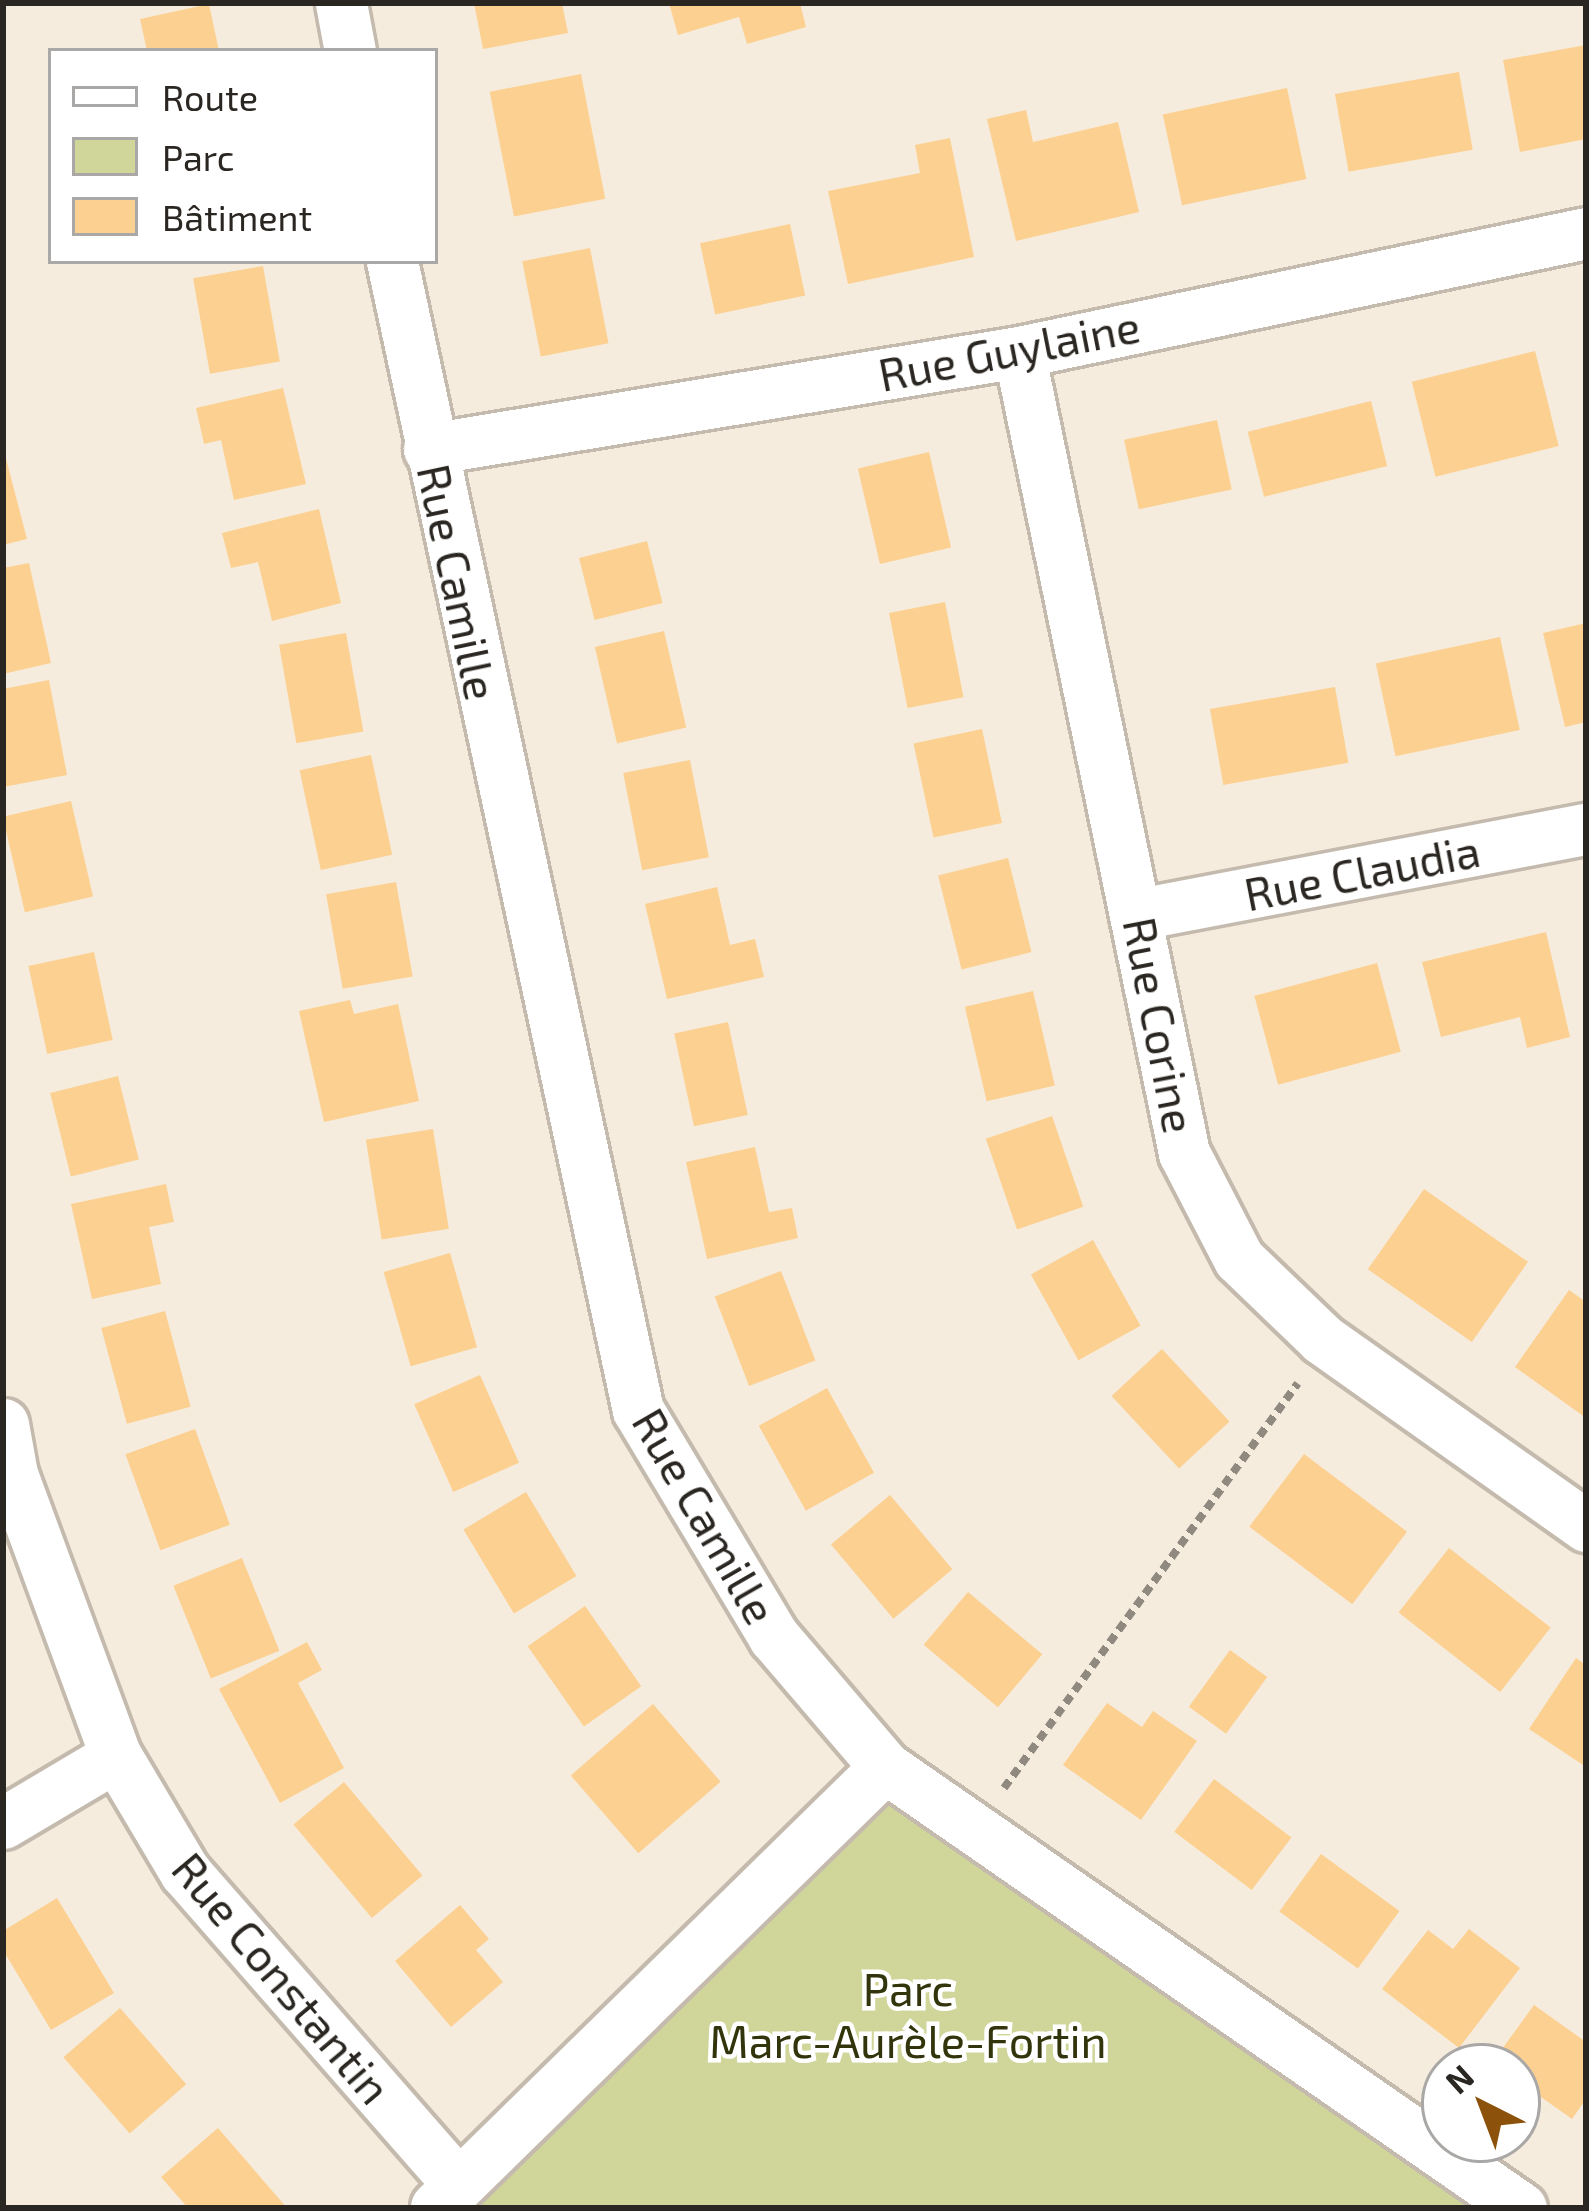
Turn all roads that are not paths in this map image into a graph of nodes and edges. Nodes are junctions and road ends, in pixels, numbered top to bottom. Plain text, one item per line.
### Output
1 (340, 3) edge
2 (349, 48) edge
3 (1586, 232) edge
4 (393, 264) edge
5 (1019, 352) junction
6 (429, 449) junction
7 (1586, 829) edge
8 (1138, 914) junction
9 (3, 1424) edge
10 (1586, 1526) edge
11 (116, 1756) junction
12 (885, 1767) junction
13 (3, 1823) edge
14 (446, 2196) edge
15 (1520, 2208) edge

1 - 2 street
3 - 5 street, Rue Guylaine
4 - 6 street, Rue Camille
5 - 6 street, Rue Guylaine
5 - 8 street, Rue Corine
6 - 12 street, Rue Camille
7 - 8 street, Rue Claudia
8 - 10 street, Rue Corine
9 - 11 street, Rue Constantin
11 - 13 street
11 - 14 street, Rue Constantin
12 - 14 street
12 - 15 street, Rue Camille

